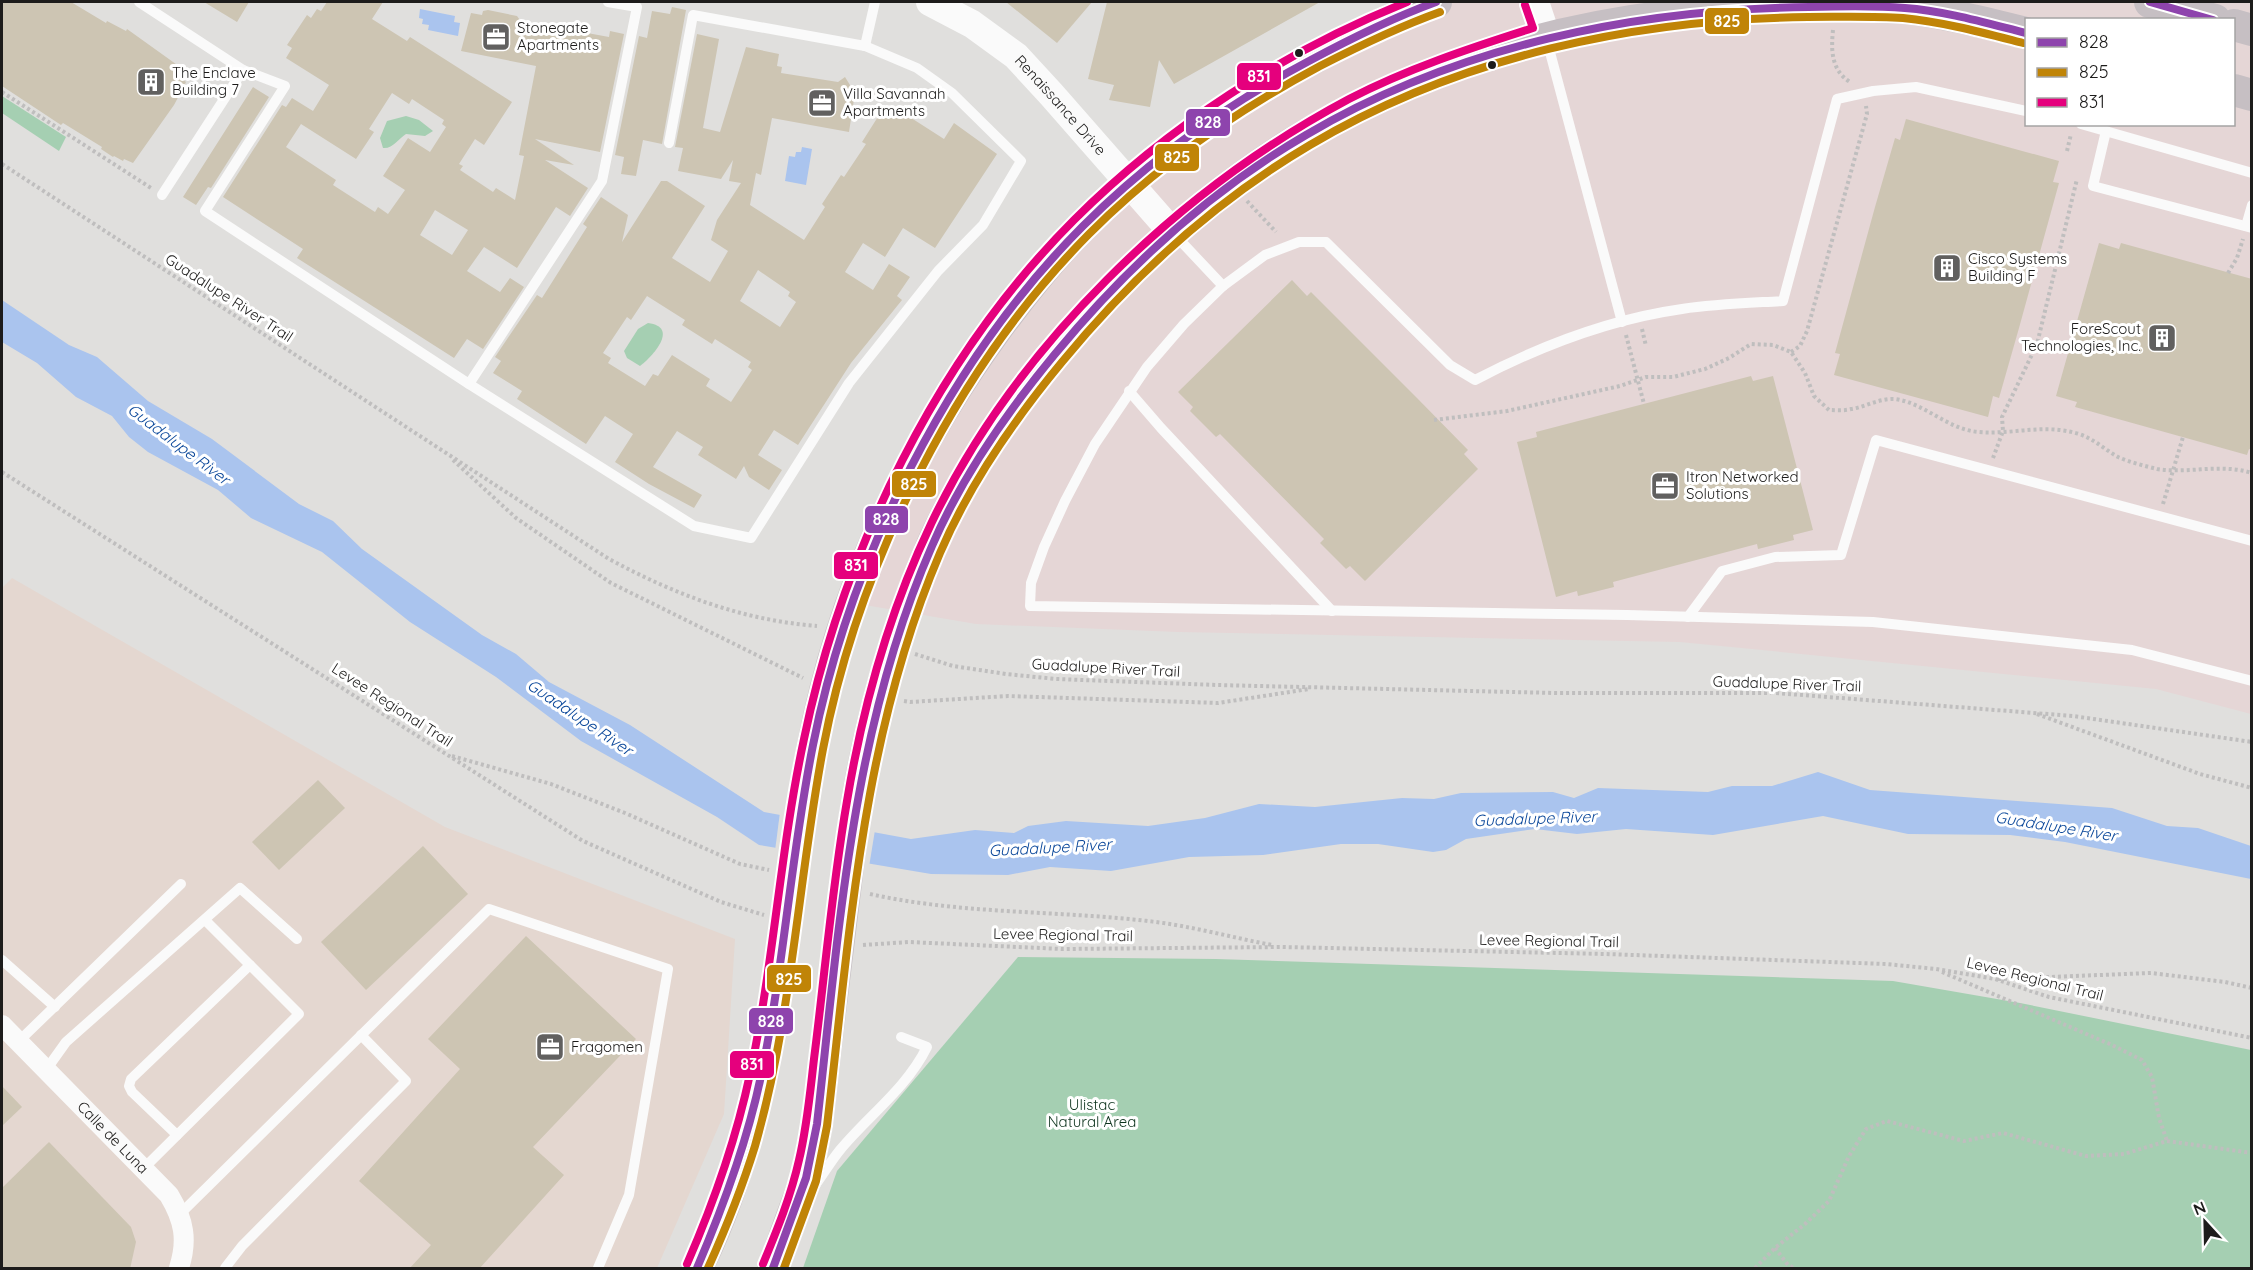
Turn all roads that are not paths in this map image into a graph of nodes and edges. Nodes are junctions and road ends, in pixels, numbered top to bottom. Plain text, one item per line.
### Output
1 (139, 2) edge
2 (608, 2) edge
3 (875, 2) edge
4 (930, 2) edge
5 (1436, 2) edge
6 (1535, 2) edge
7 (2150, 2) edge
8 (2208, 18) edge
9 (2235, 25) edge
10 (2252, 30) edge
11 (2025, 33) edge
12 (1546, 35) junction
13 (864, 46) junction
14 (243, 70) junction
15 (2235, 90) edge
16 (2252, 95) edge
17 (2025, 111) edge
18 (2088, 126) edge
19 (2106, 131) junction
20 (669, 143) dead end
21 (2252, 173) edge
22 (1128, 183) junction
23 (162, 195) road end
24 (2252, 205) edge
25 (2249, 227) edge
26 (1172, 232) junction
27 (1223, 286) junction
28 (1622, 322) junction
29 (469, 384) junction
30 (1130, 391) junction
31 (2252, 541) edge
32 (1332, 611) junction
33 (1688, 617) junction
34 (2252, 681) edge
35 (181, 884) dead end
36 (205, 920) junction
37 (297, 939) dead end
38 (2, 960) edge
39 (250, 965) junction
40 (55, 1007) junction
41 (2, 1025) edge
42 (362, 1035) junction
43 (901, 1036) dead end
44 (18, 1042) junction
45 (46, 1070) junction
46 (177, 1135) junction
47 (143, 1169) junction
48 (180, 1214) junction
49 (790, 1225) junction
50 (179, 1269) edge
51 (225, 1269) edge
52 (598, 1269) edge
53 (697, 1269) edge
54 (773, 1269) edge

1 - 14 lane
2 - 29 lane
3 - 13 lane
4 - 22 street, Renaissance Drive
5 - 22 main road
6 - 12 street
7 - 8 main road
9 - 10 main road
11 - 12 main road
12 - 26 main road
12 - 28 lane
13 - 20 lane
13 - 29 lane
14 - 23 lane
14 - 29 lane
15 - 16 main road
17 - 28 lane
18 - 19 lane
19 - 21 lane
19 - 25 lane
22 - 26 street, Renaissance Drive
22 - 53 main road
24 - 25 lane
26 - 27 lane
26 - 49 main road
27 - 28 lane
27 - 30 lane
30 - 32 lane
30 - 32 lane
31 - 33 lane
32 - 33 lane
33 - 34 lane
35 - 40 lane
36 - 37 lane
36 - 39 lane
36 - 45 lane
38 - 40 lane
39 - 46 lane
39 - 46 lane
40 - 44 lane
41 - 44 street, Calle de Luna
42 - 48 lane
42 - 51 lane
42 - 52 lane
43 - 49 lane
44 - 45 street, Calle de Luna
45 - 47 street, Calle de Luna
46 - 47 lane
47 - 48 street, Calle de Luna
48 - 50 street, Calle de Luna
49 - 54 main road

